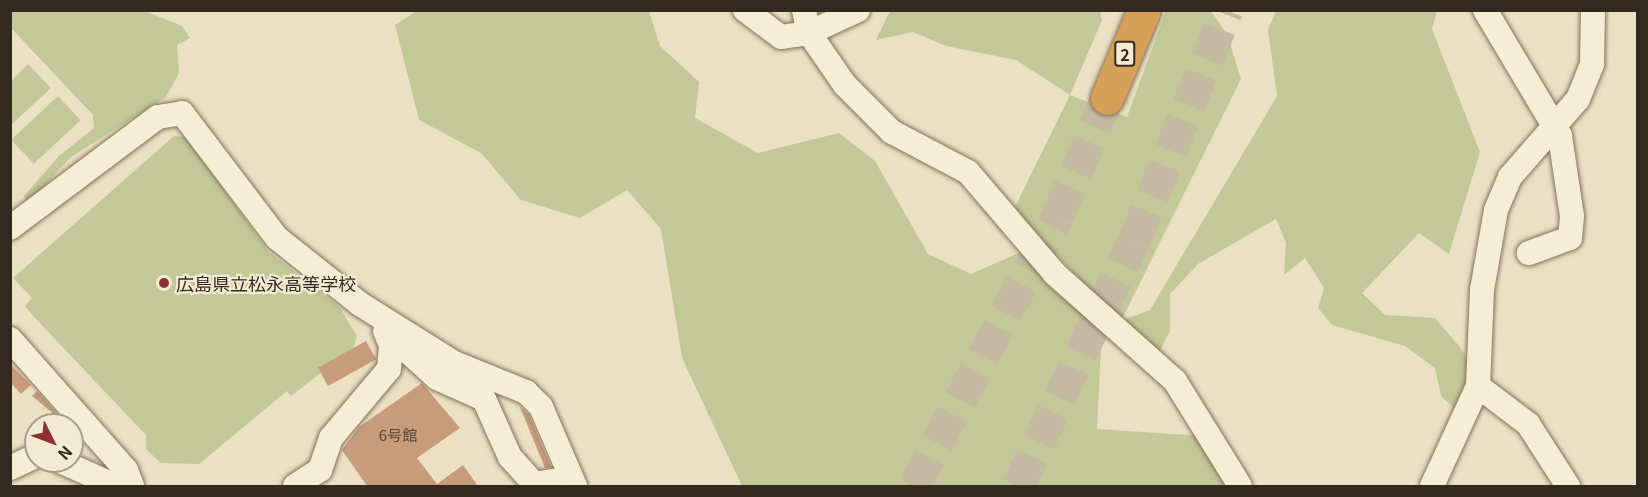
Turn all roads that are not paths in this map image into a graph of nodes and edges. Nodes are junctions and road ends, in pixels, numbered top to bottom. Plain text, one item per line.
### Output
1 (745, 10) edge
2 (858, 10) edge
3 (1144, 10) edge
4 (1485, 10) edge
5 (1593, 10) edge
6 (807, 22) edge
7 (1107, 98) tunnel mouth
8 (1554, 128) junction
9 (10, 228) edge
10 (1529, 253) dead end
11 (360, 304) junction
12 (385, 331) junction
13 (10, 339) edge
14 (1478, 387) junction
15 (24, 462) edge
16 (10, 468) edge
17 (84, 472) edge
18 (564, 484) edge
19 (116, 486) edge
20 (132, 486) edge
21 (295, 486) edge
22 (1240, 486) edge
23 (1432, 486) edge
24 (1568, 486) edge

1 - 6 street
2 - 6 street
3 - 7 highway, 2
4 - 8 street
5 - 8 street
6 - 22 street
8 - 10 street
8 - 14 street
9 - 11 street
11 - 12 street
11 - 18 street
12 - 18 street
12 - 21 street
13 - 20 street
14 - 23 street
14 - 24 street
15 - 16 street
17 - 19 street

